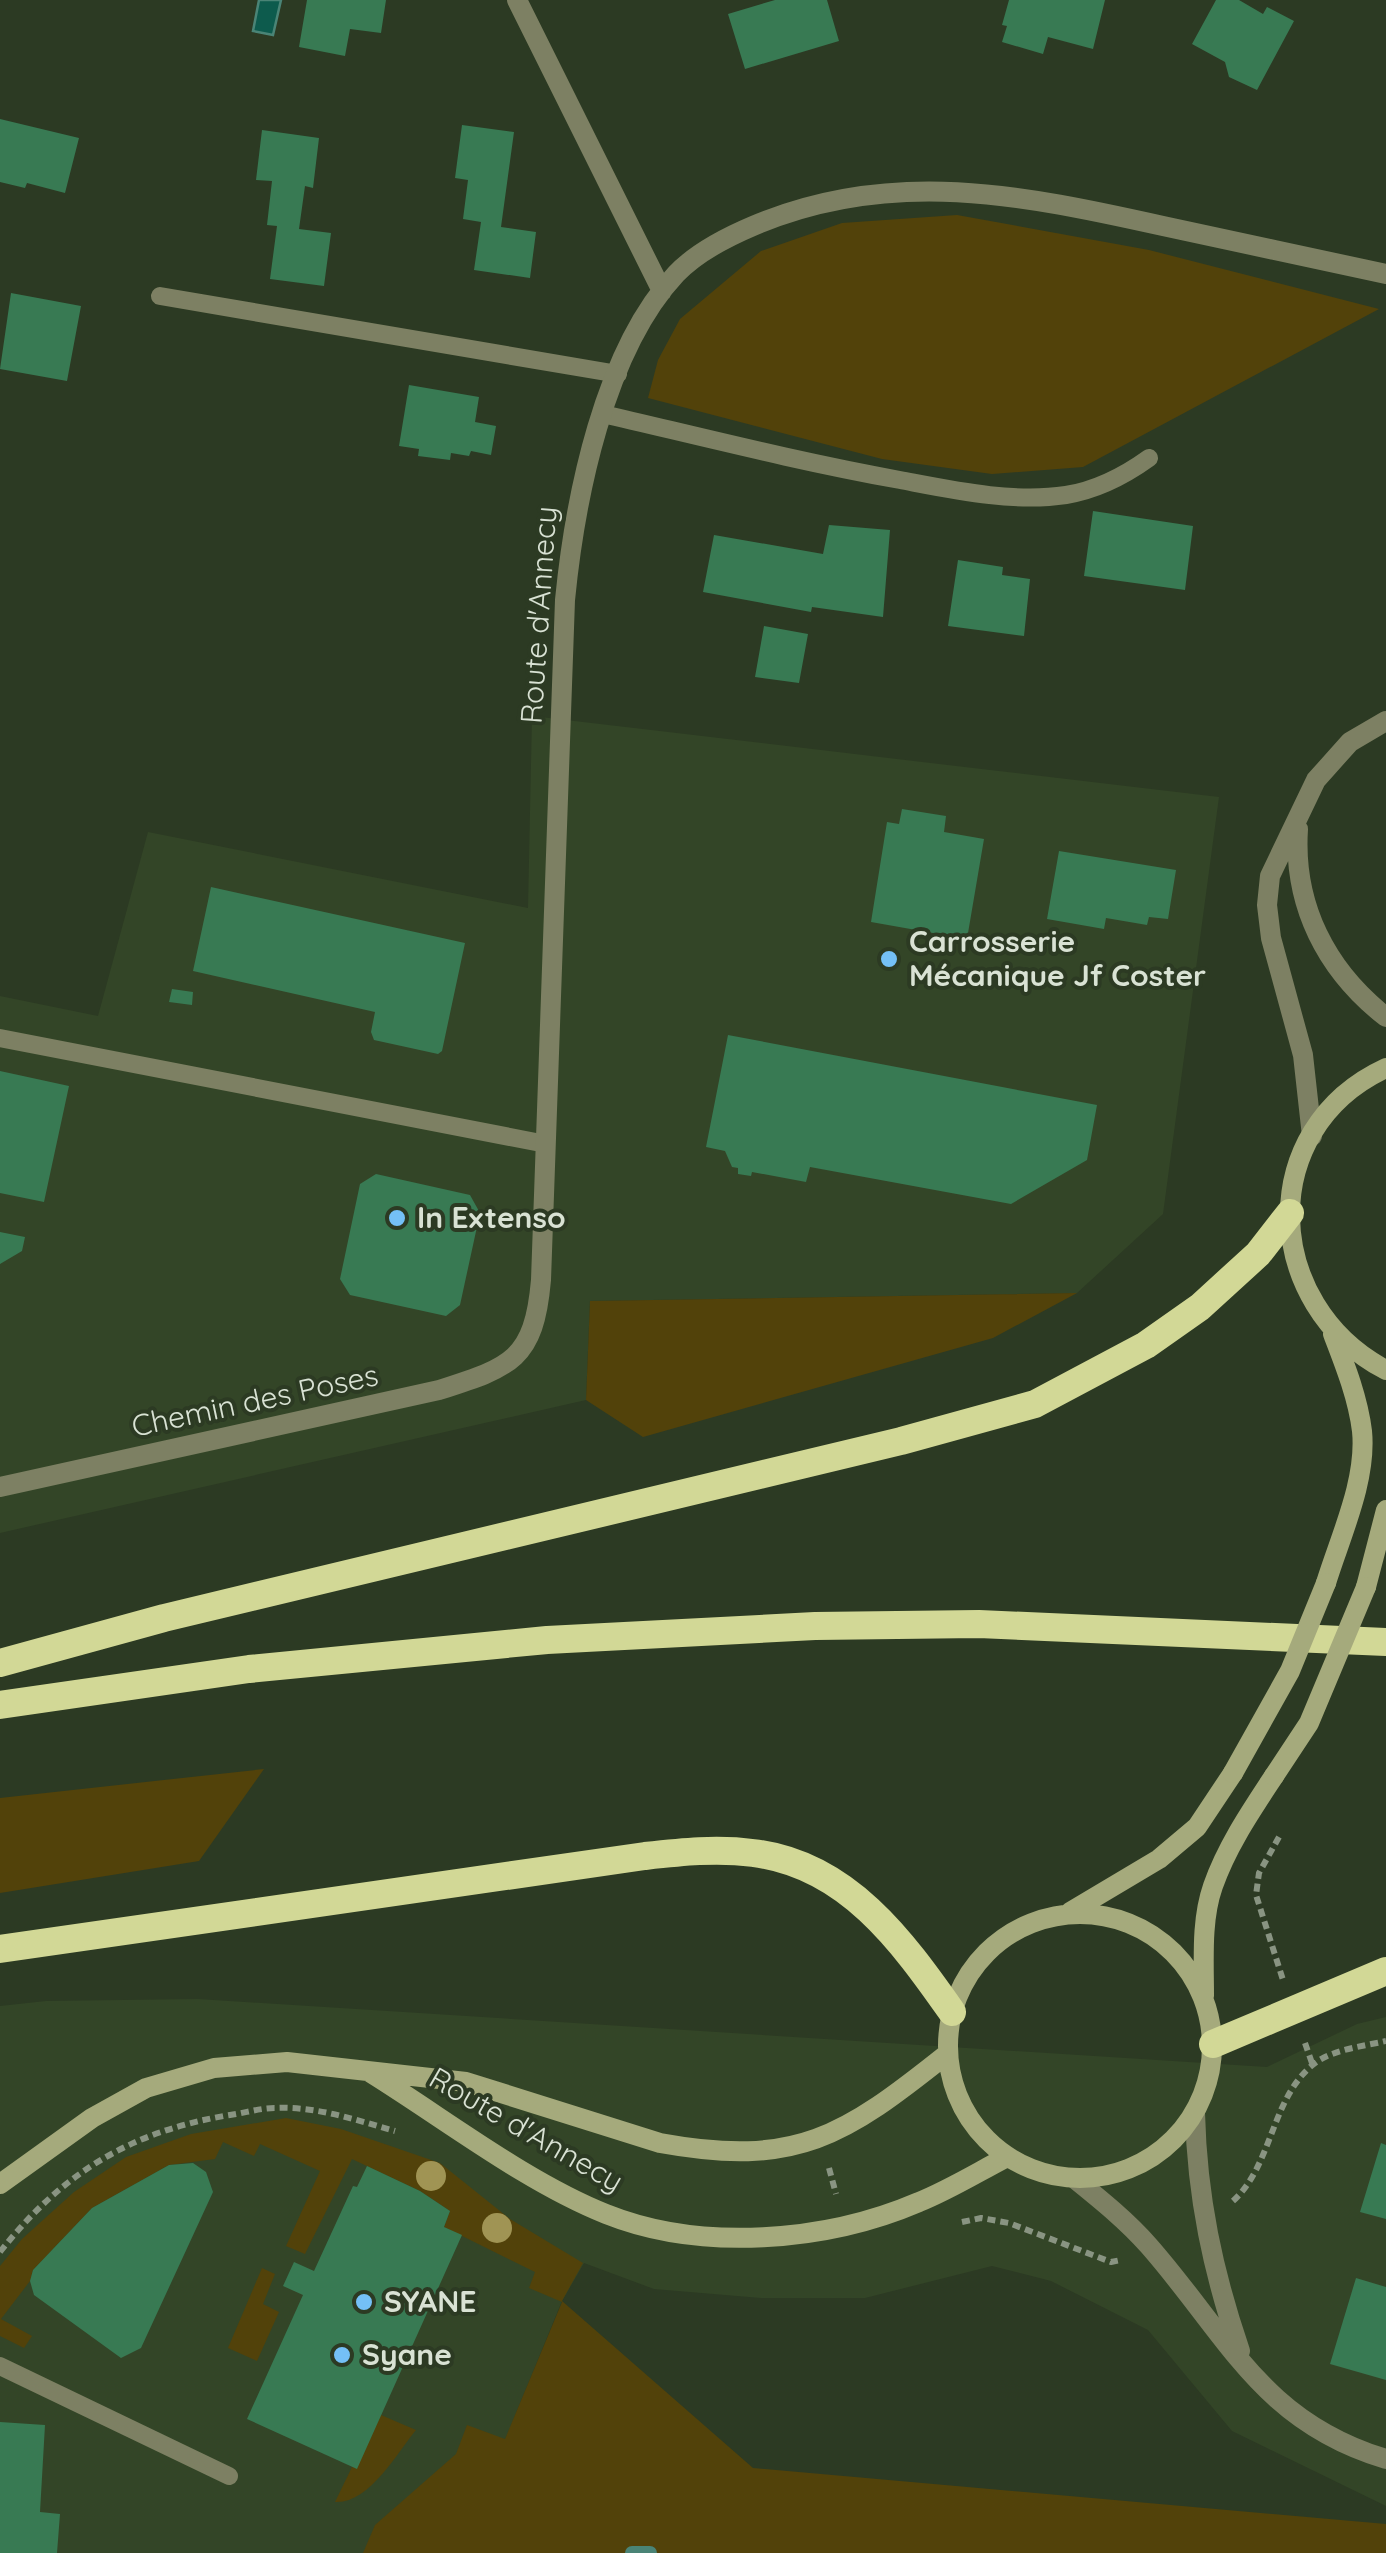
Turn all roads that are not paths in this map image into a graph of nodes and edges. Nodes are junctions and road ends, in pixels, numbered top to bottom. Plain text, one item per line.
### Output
1 (517, 0) edge
2 (1386, 274) edge
3 (662, 292) junction
4 (160, 296) dead end
5 (618, 374) junction
6 (603, 414) junction
7 (1148, 458) dead end
8 (1386, 721) edge
9 (1299, 817) junction
10 (1386, 1016) edge
11 (0, 1038) edge
12 (1386, 1068) edge
13 (1312, 1136) junction
14 (546, 1144) junction
15 (1290, 1213) junction
16 (1332, 1332) junction
17 (517, 1356) joint
18 (1386, 1370) edge
19 (0, 1487) edge
20 (1386, 1510) edge
21 (1386, 1642) edge
22 (0, 1664) edge
23 (0, 1705) edge
24 (1068, 1913) junction
25 (0, 1949) edge
26 (1386, 1971) edge
27 (1204, 1998) junction
28 (952, 2012) junction
29 (1213, 2044) junction
30 (947, 2054) junction
31 (365, 2070) junction
32 (1195, 2114) junction
33 (1007, 2157) junction
34 (1075, 2179) junction
35 (0, 2184) edge
36 (0, 2366) edge
37 (1247, 2372) junction
38 (1386, 2459) edge
39 (229, 2476) dead end

1 - 3 street
2 - 3 street, Route d'Annecy
3 - 5 street, Route d'Annecy
4 - 5 lane
5 - 6 street, Route d'Annecy
6 - 7 lane
6 - 14 street, Route d'Annecy
8 - 9 street
9 - 10 street
9 - 13 street
11 - 14 lane
12 - 13 main road
13 - 15 main road
14 - 17 street, Route d'Annecy
15 - 16 main road
15 - 22 highway
16 - 18 main road
16 - 24 main road, bridge
17 - 19 street, Chemin des Poses
20 - 27 main road, bridge
21 - 23 highway
24 - 27 main road
24 - 28 main road
25 - 28 highway
26 - 29 highway
27 - 29 main road
28 - 30 main road
29 - 32 main road
30 - 31 main road, Route d'Annecy
30 - 33 main road
31 - 33 main road, Route d'Annecy
31 - 35 main road, Route d'Annecy
32 - 34 main road
32 - 37 street
33 - 34 main road
34 - 37 street
36 - 39 lane
37 - 38 street

